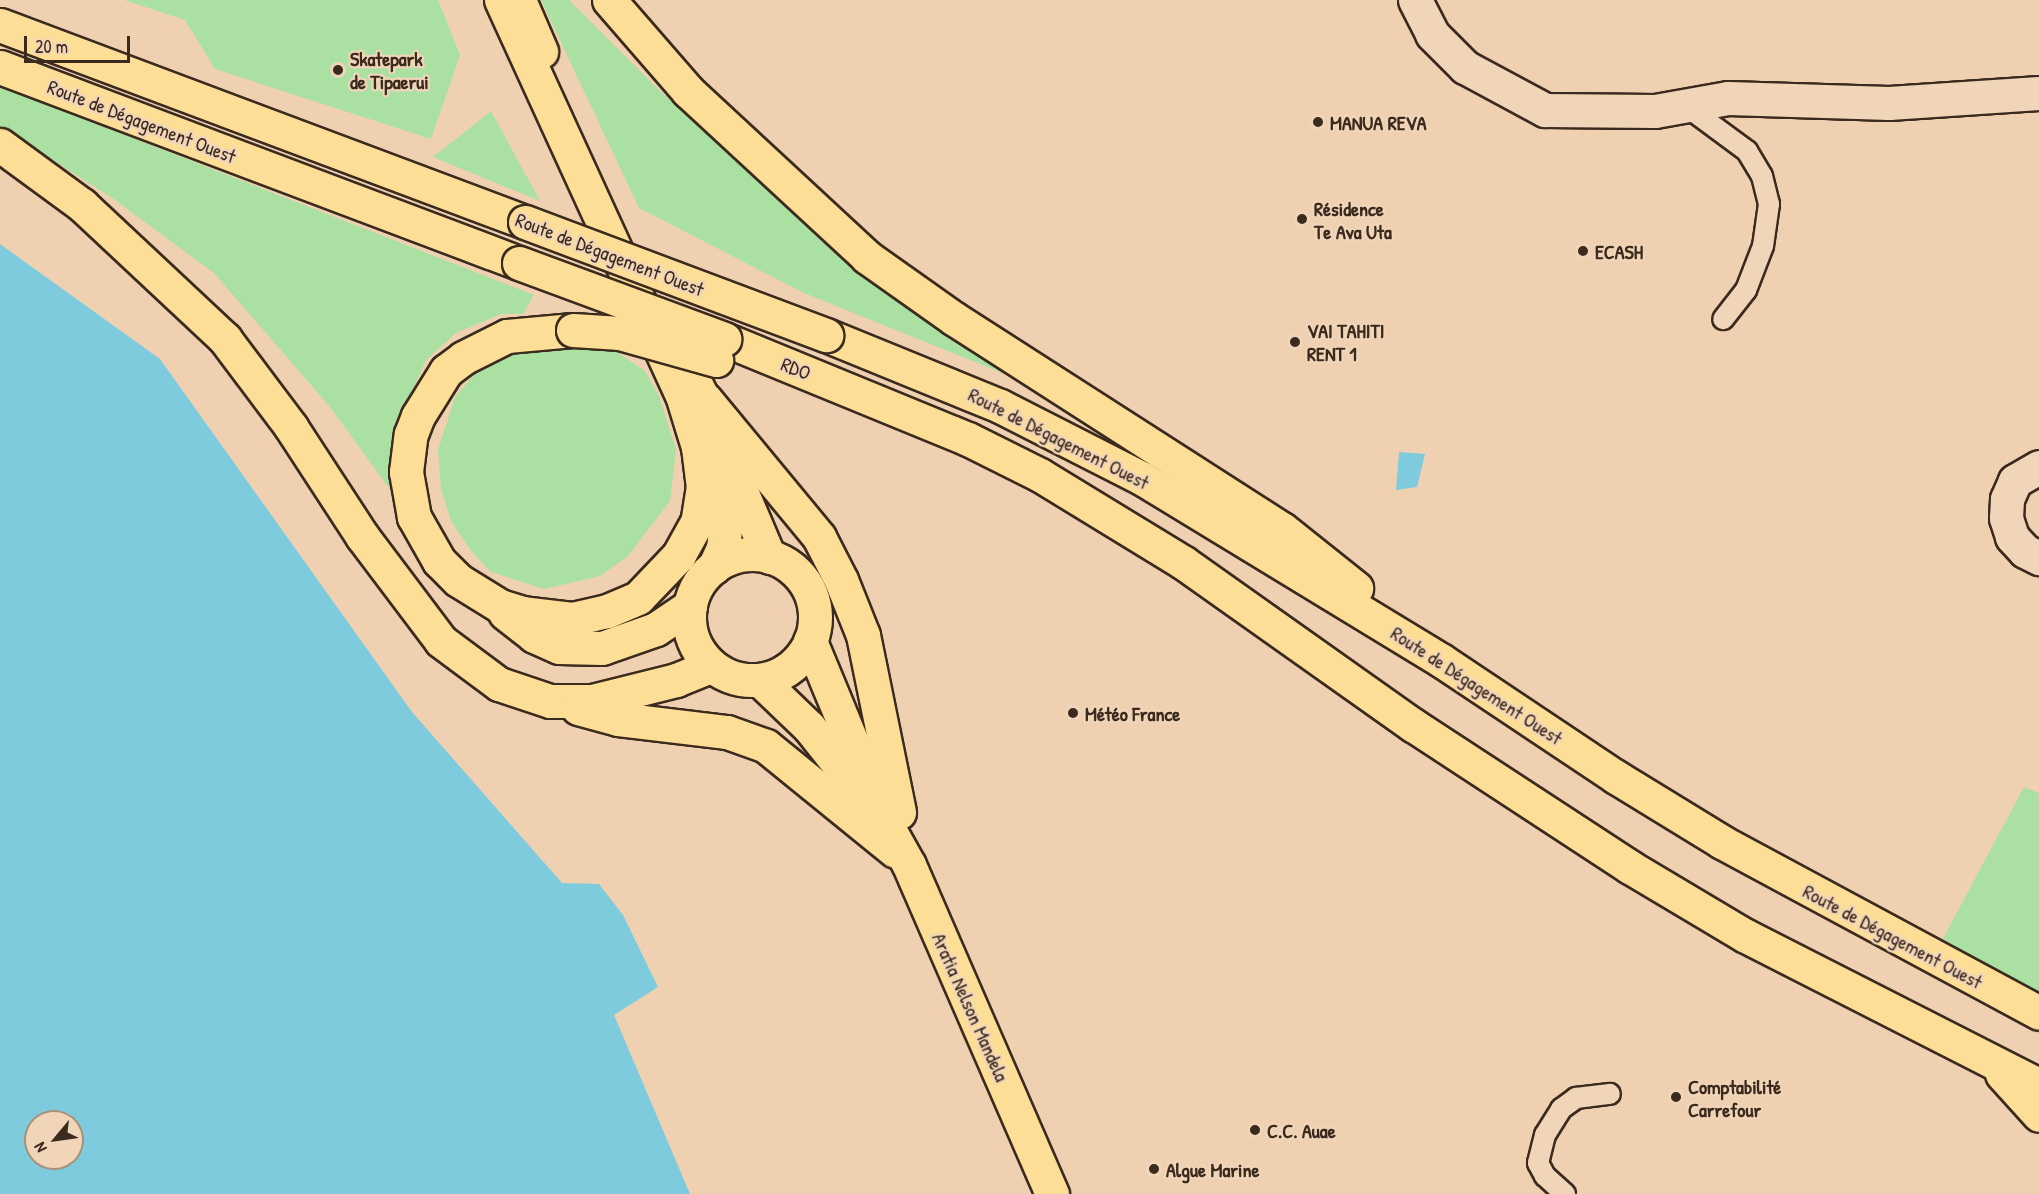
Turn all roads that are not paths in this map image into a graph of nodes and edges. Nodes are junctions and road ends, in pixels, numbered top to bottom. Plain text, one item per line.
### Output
1 (501, 0) edge
2 (519, 0) edge
3 (609, 0) edge
4 (1414, 0) edge
5 (0, 25) edge
6 (0, 67) edge
7 (2039, 93) edge
8 (1686, 106) junction
9 (0, 146) edge
10 (1723, 319) dead end
11 (720, 349) junction
12 (700, 393) junction
13 (2036, 467) edge
14 (769, 557) junction
15 (2039, 558) edge
16 (714, 567) junction
17 (491, 602) junction
18 (690, 606) junction
19 (810, 641) junction
20 (1442, 661) junction
21 (711, 666) junction
22 (760, 680) junction
23 (550, 701) junction
24 (885, 822) junction
25 (906, 861) junction
26 (938, 931) junction
27 (2039, 1012) edge
28 (1988, 1060) junction
29 (2039, 1085) edge
30 (1610, 1094) dead end
31 (2039, 1114) edge
32 (1052, 1194) edge
33 (1565, 1194) edge

1 - 17 main road
2 - 12 main road
3 - 20 main road
4 - 8 street
5 - 20 main road, Route de Dégagement Ouest, bridge
6 - 11 main road, Route de Dégagement Ouest, bridge
7 - 8 street
8 - 10 lane
9 - 23 main road
11 - 17 main road, bridge
11 - 28 main road
12 - 14 main road
12 - 16 main road
12 - 26 main road
13 - 15 street
14 - 16 main road, Aratia Nelson Mandela
14 - 19 main road, Aratia Nelson Mandela
16 - 18 main road, Aratia Nelson Mandela
17 - 18 main road
18 - 21 main road
19 - 22 main road
19 - 24 main road, Aratia Nelson Mandela
20 - 27 main road, Route de Dégagement Ouest
21 - 22 main road
21 - 23 main road
22 - 24 main road, Aratia Nelson Mandela
23 - 25 main road
24 - 25 main road, Aratia Nelson Mandela
25 - 26 main road, Aratia Nelson Mandela
26 - 32 main road, Aratia Nelson Mandela
28 - 29 main road
28 - 31 main road
30 - 33 lane

